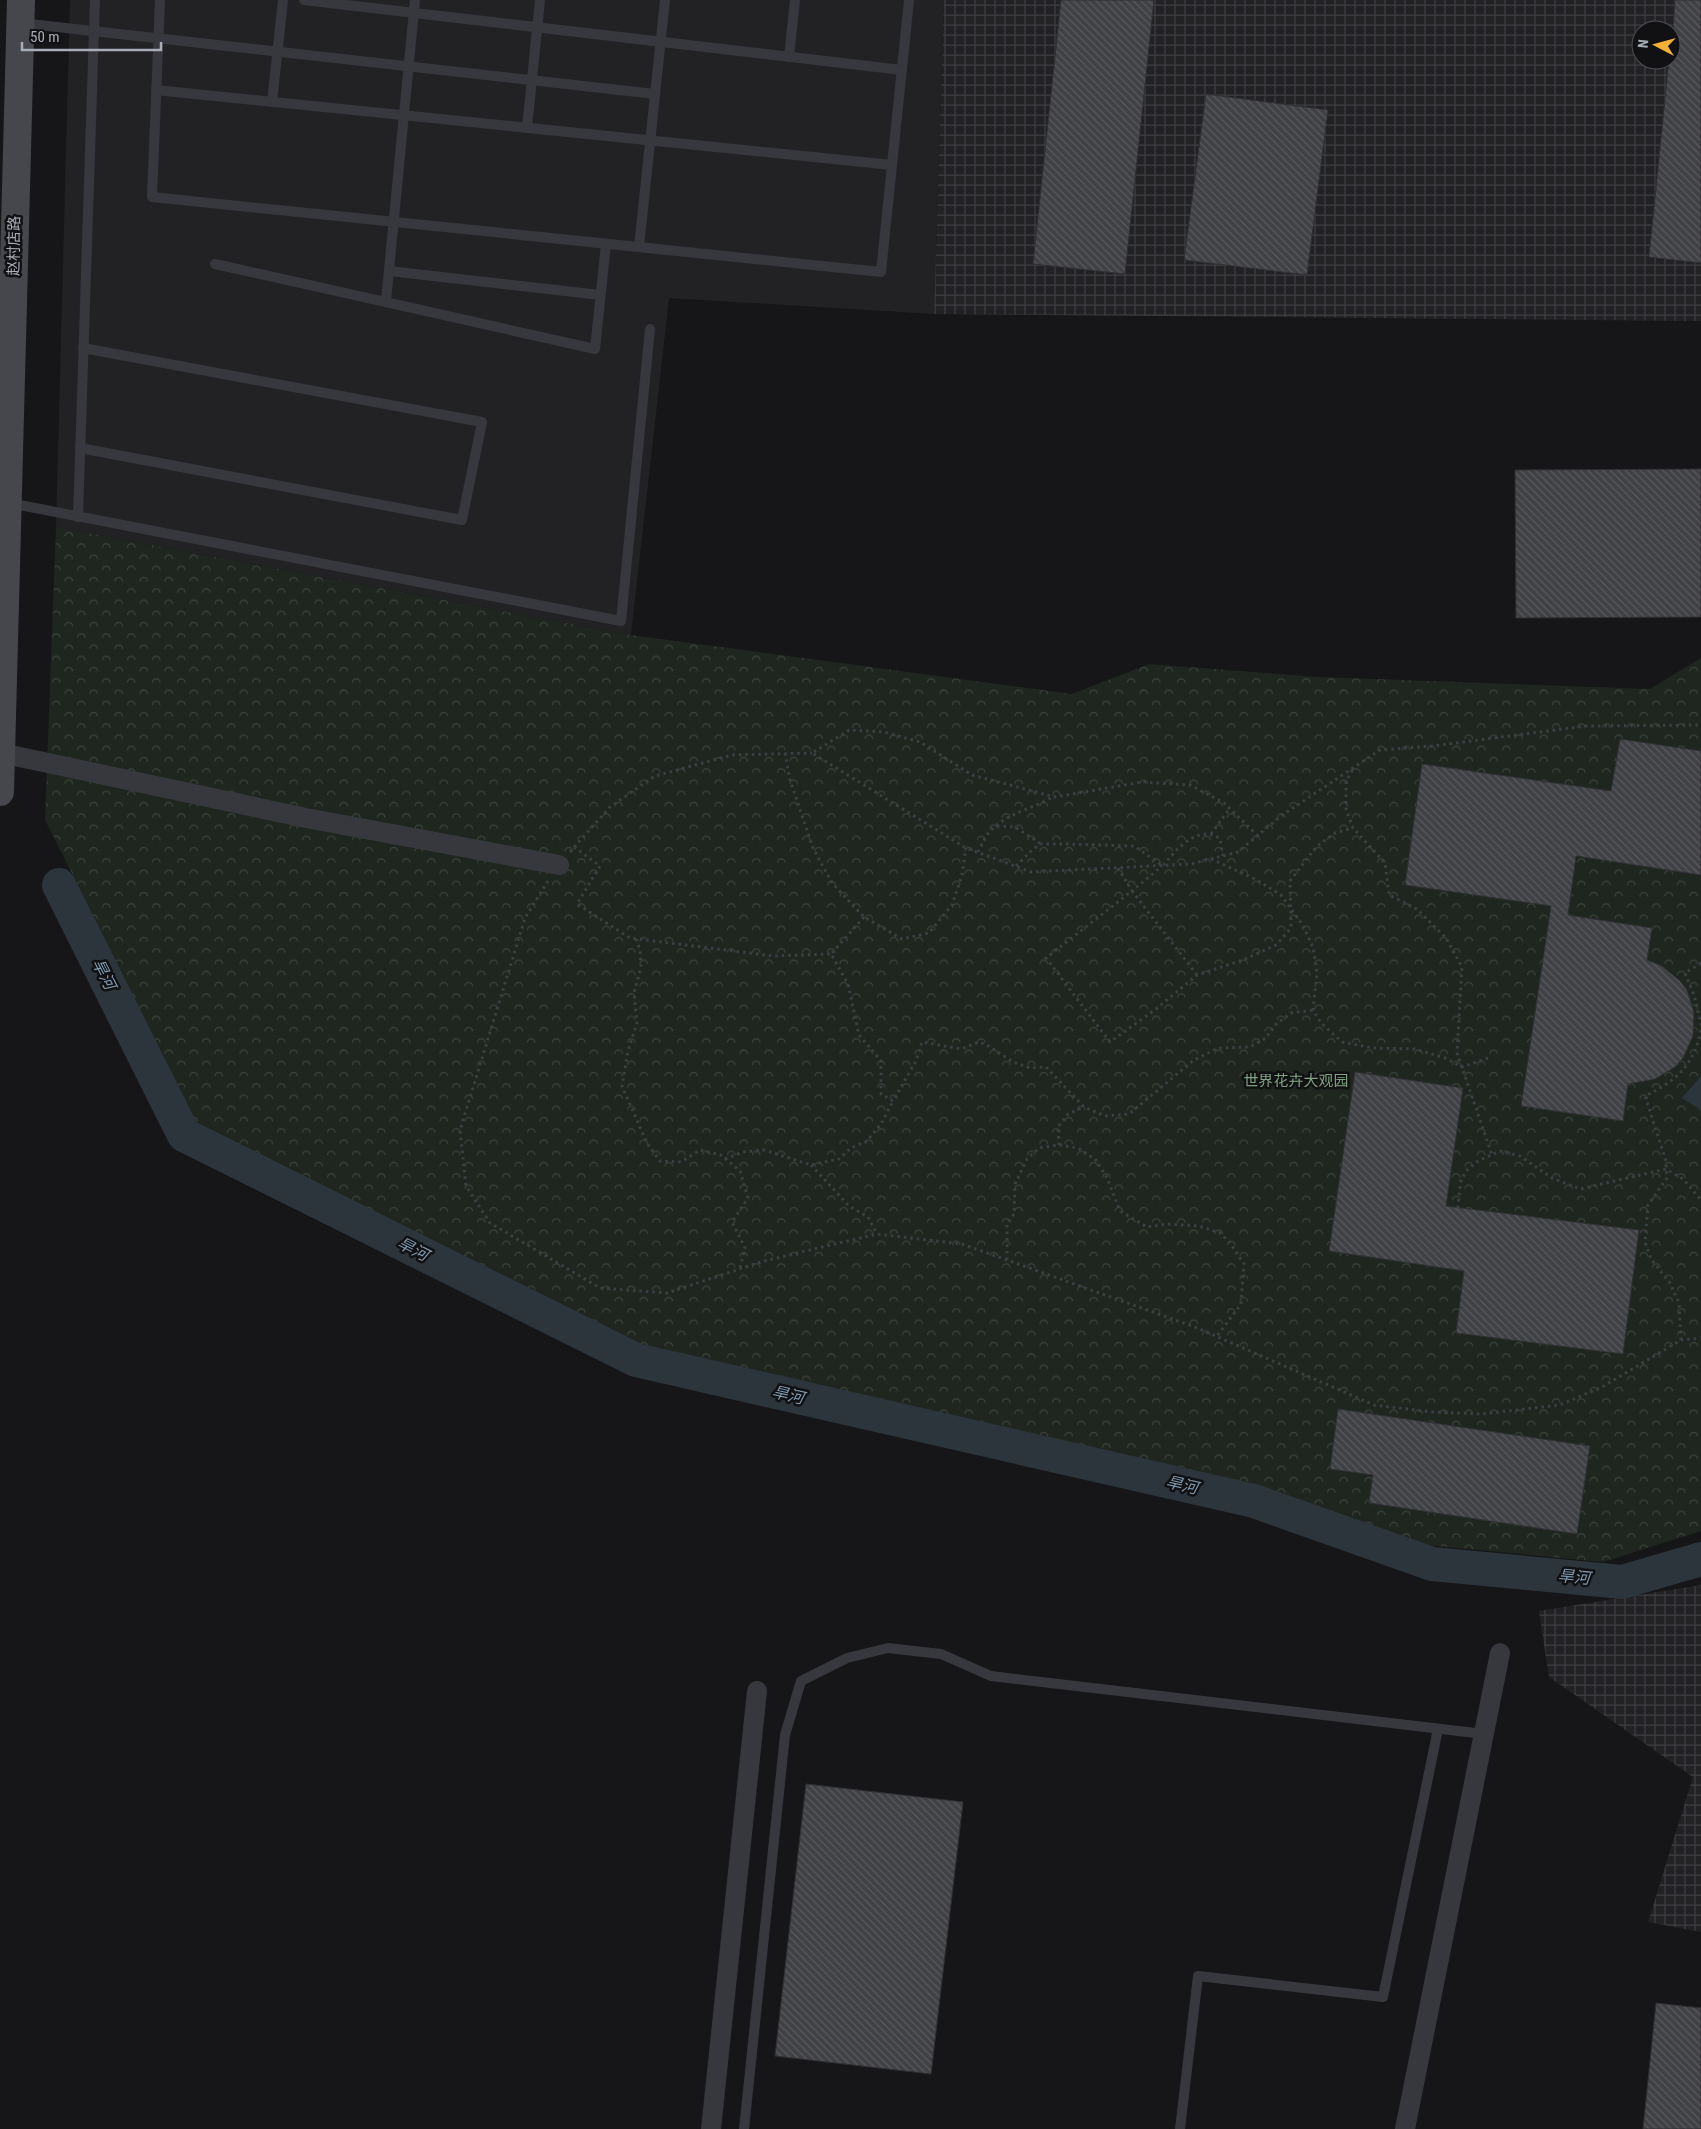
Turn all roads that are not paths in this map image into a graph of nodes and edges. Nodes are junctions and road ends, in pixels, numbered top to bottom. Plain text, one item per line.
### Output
1 (95, 0) edge
2 (160, 0) edge
3 (283, 0) edge
4 (304, 0) edge
5 (415, 0) edge
6 (540, 0) edge
7 (665, 0) edge
8 (795, 0) edge
9 (909, 0) edge
10 (21, 12) edge
11 (414, 13) junction
12 (537, 27) junction
13 (94, 31) junction
14 (158, 38) junction
15 (660, 42) junction
16 (277, 52) junction
17 (789, 57) junction
18 (409, 66) junction
19 (902, 70) junction
20 (531, 80) junction
21 (156, 90) junction
22 (655, 94) junction
23 (272, 102) junction
24 (404, 115) junction
25 (527, 128) junction
26 (650, 140) junction
27 (892, 165) junction
28 (394, 222) junction
29 (606, 244) junction
30 (639, 247) junction
31 (215, 264) dead end
32 (389, 270) junction
33 (600, 295) junction
34 (386, 301) junction
35 (650, 329) dead end
36 (83, 348) junction
37 (80, 448) junction
38 (8, 503) junction
39 (78, 517) junction
40 (1, 753) edge
41 (0, 792) edge
42 (559, 865) road end
43 (1500, 1653) dead end
44 (757, 1691) dead end
45 (1438, 1729) junction
46 (1484, 1734) junction
47 (711, 2129) edge
48 (744, 2129) edge
49 (1180, 2129) edge
50 (1405, 2129) edge

1 - 13 lane
2 - 14 lane
3 - 16 lane
4 - 11 lane
5 - 11 lane
6 - 12 lane
7 - 15 lane
8 - 17 lane
9 - 19 lane
10 - 13 lane
10 - 38 main road, 赵村店路
11 - 12 lane
11 - 18 lane
12 - 15 lane
12 - 20 lane
13 - 14 lane
13 - 36 lane
14 - 16 lane
14 - 21 lane
15 - 17 lane
15 - 22 lane
16 - 18 lane
16 - 23 lane
17 - 19 lane
18 - 20 lane
18 - 24 lane
19 - 27 lane
20 - 22 lane
20 - 25 lane
21 - 23 lane
21 - 28 lane
22 - 26 lane
23 - 24 lane
24 - 25 lane
24 - 28 lane
25 - 26 lane
26 - 27 lane
26 - 30 lane
27 - 30 lane
28 - 29 lane
28 - 32 lane
29 - 30 lane
29 - 33 lane
31 - 34 lane
32 - 33 lane
32 - 34 lane
33 - 34 lane
35 - 39 lane
36 - 37 lane
36 - 37 lane
37 - 39 lane
38 - 39 lane
38 - 40 main road, 赵村店路
40 - 41 main road, 赵村店路
40 - 42 street
43 - 46 street
44 - 47 street
45 - 46 lane
45 - 48 lane
45 - 49 lane
46 - 50 street

